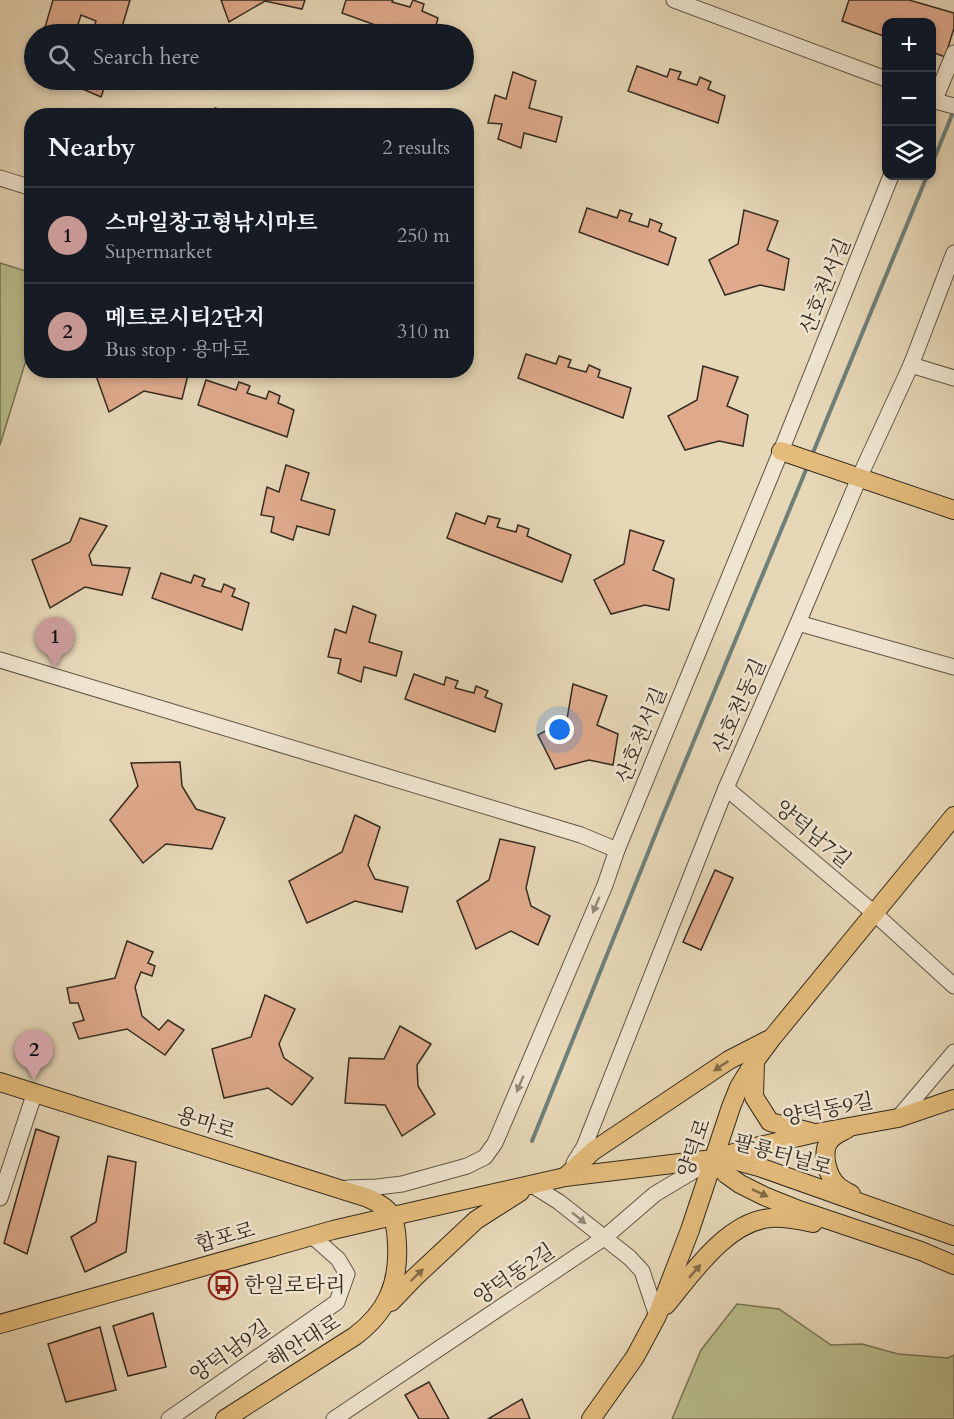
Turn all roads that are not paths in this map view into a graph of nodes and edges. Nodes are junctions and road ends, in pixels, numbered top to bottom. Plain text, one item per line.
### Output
1 (674, 0) edge
2 (954, 53) edge
3 (882, 78) edge
4 (939, 100) edge
5 (0, 178) edge
6 (889, 180) edge
7 (24, 186) edge
8 (954, 253) edge
9 (911, 365) junction
10 (954, 378) edge
11 (781, 451) junction
12 (859, 478) junction
13 (954, 510) edge
14 (798, 623) junction
15 (0, 660) edge
16 (954, 667) edge
17 (726, 788) junction
18 (954, 816) edge
19 (617, 850) junction
20 (874, 913) junction
21 (954, 986) edge
22 (772, 1038) junction
23 (954, 1052) edge
24 (755, 1061) junction
25 (0, 1082) edge
26 (35, 1092) junction
27 (954, 1099) edge
28 (898, 1118) junction
29 (855, 1126) junction
30 (816, 1133) junction
31 (713, 1159) junction
32 (565, 1177) junction
33 (327, 1186) junction
34 (527, 1186) junction
35 (0, 1198) edge
36 (464, 1199) joint
37 (882, 1210) junction
38 (393, 1216) junction
39 (868, 1233) junction
40 (312, 1236) junction
41 (954, 1236) edge
42 (604, 1238) junction
43 (954, 1265) edge
44 (376, 1316) junction
45 (657, 1316) junction
46 (0, 1324) edge
47 (169, 1419) edge
48 (225, 1419) edge
49 (334, 1419) edge
50 (591, 1419) edge

1 - 3 street
2 - 4 street
5 - 7 street
6 - 11 street, 산호천서길
8 - 9 street, 산호천동길
9 - 10 street
9 - 12 street, 산호천동길
11 - 12 main road
11 - 19 street, 산호천서길
12 - 13 main road
12 - 14 street, 산호천동길
14 - 16 street
14 - 17 street, 산호천동길
15 - 19 street
17 - 20 street, 양덕남7길
17 - 32 street, 산호천동길
18 - 20 main road, 양덕로
19 -> 33 street, 산호천서길
20 - 21 street
20 - 22 main road, 양덕로
22 - 24 main road, 양덕로
22 -> 32 main road
23 - 28 street
24 - 30 main road
24 - 31 main road, 양덕로
25 - 26 main road, 용마로
26 - 33 main road, 용마로
26 - 35 street
27 - 28 main road, 양덕동9길
28 - 29 main road, 양덕동9길
29 - 30 main road, 양덕동9길
29 - 37 main road
30 - 31 main road, 양덕동9길
31 - 32 main road, 양덕동9길
31 - 37 main road, 팔룡터널로
31 -> 39 main road, 팔룡터널로
31 - 42 street, 양덕동2길
31 - 45 main road, 양덕로
32 - 34 main road, 양덕동9길
33 - 38 main road, 용마로
34 - 36 main road, 양덕동9길
34 -> 42 street
44 -> 34 main road
36 - 38 main road, 합포로
37 - 41 main road, 팔룡터널로
38 - 40 main road, 합포로
38 - 44 main road, 해안대로
39 - 43 main road, 팔룡터널로
45 -> 39 main road
40 - 46 main road, 합포로
40 - 47 street, 양덕남9길
42 - 45 street
42 - 49 street, 양덕동2길
44 - 48 main road, 해안대로
45 - 50 main road, 양덕로

